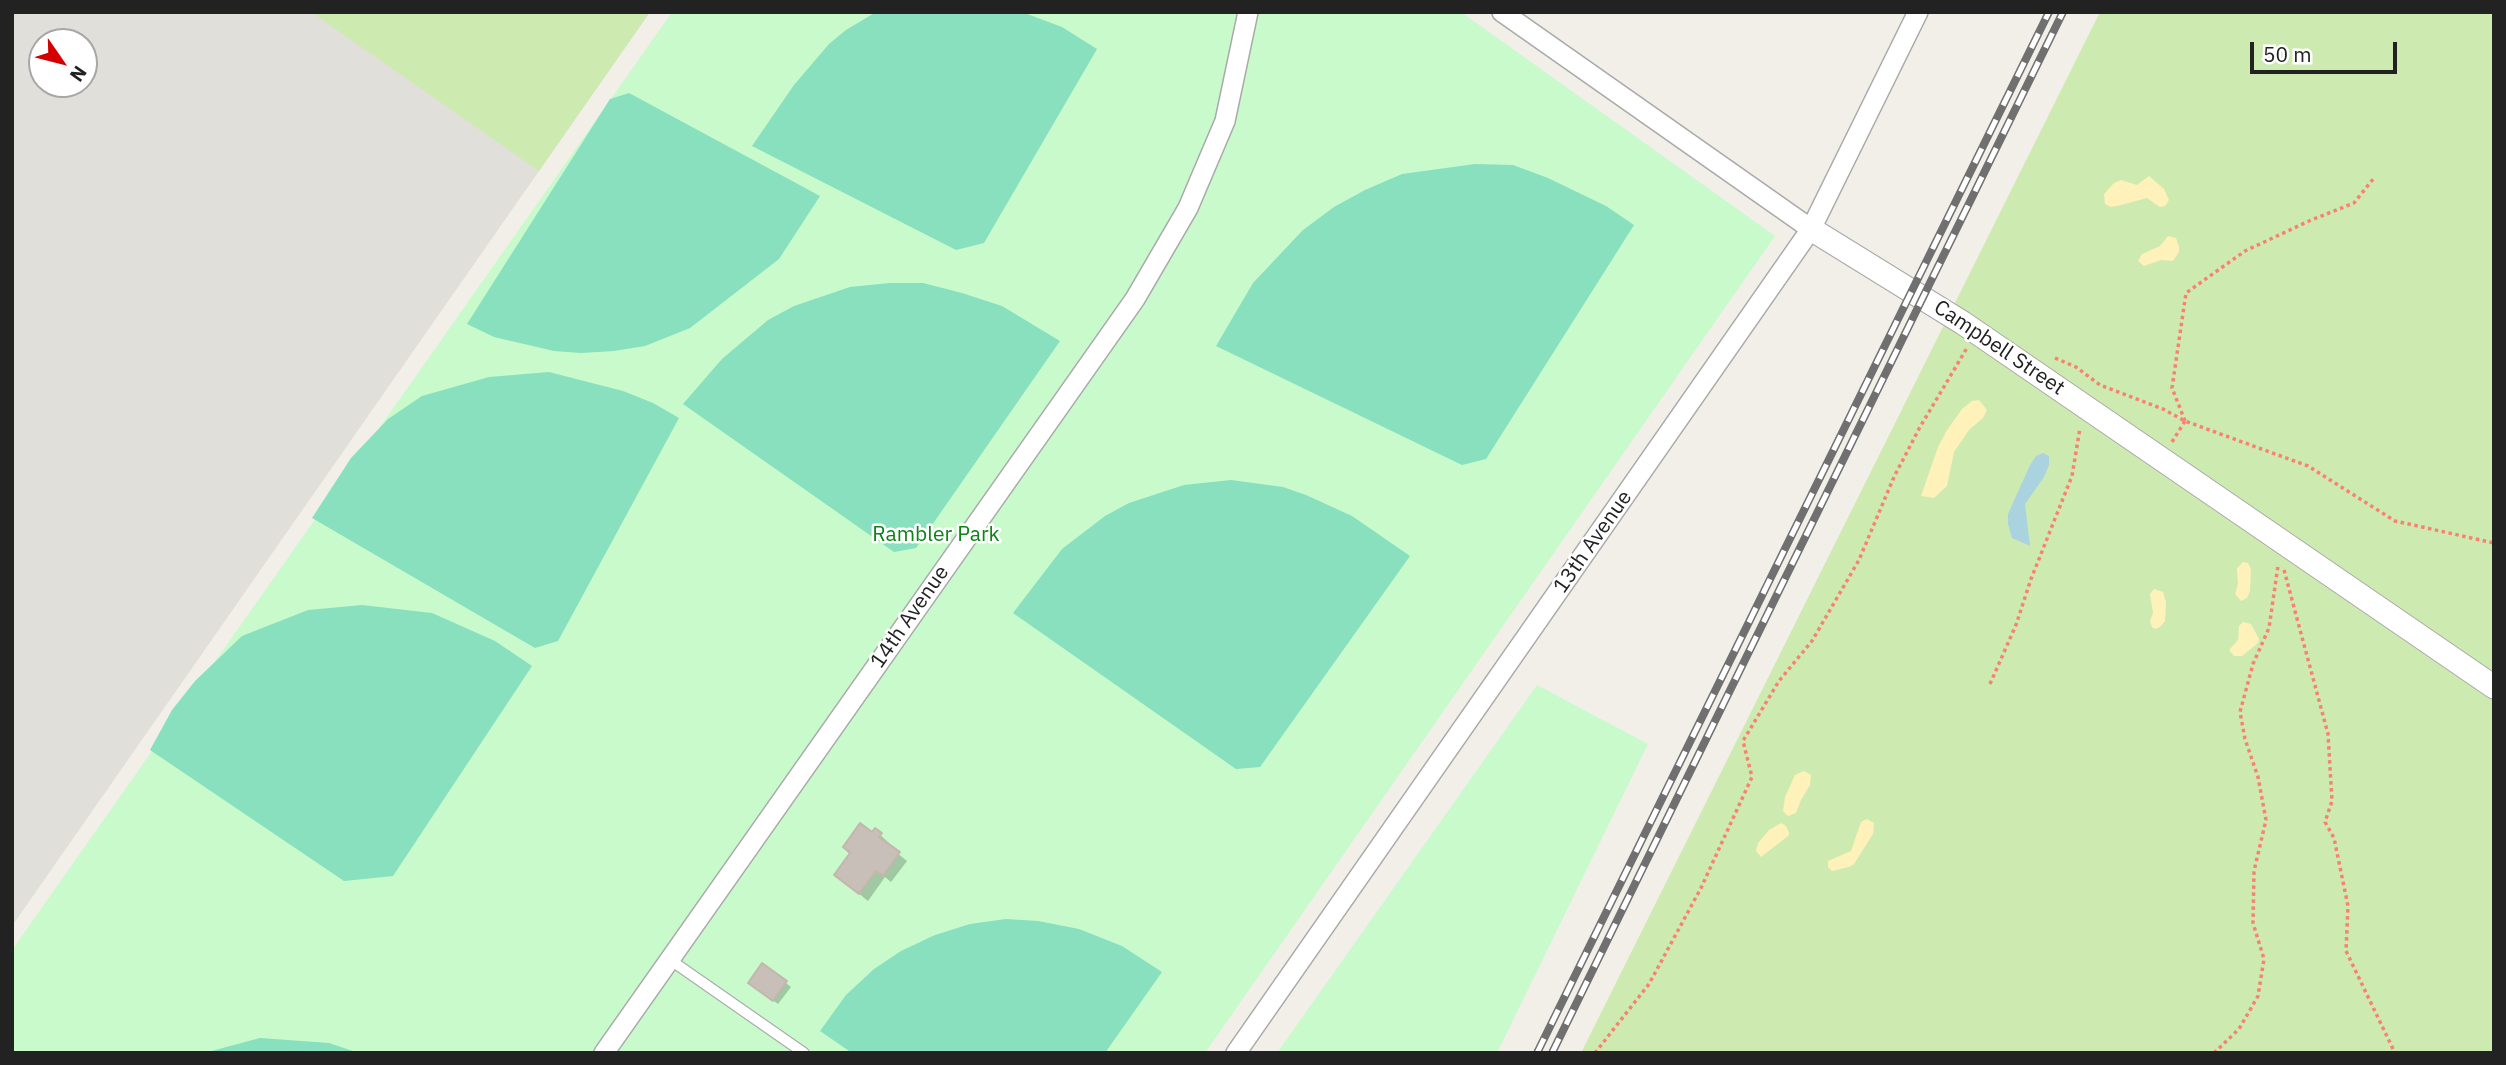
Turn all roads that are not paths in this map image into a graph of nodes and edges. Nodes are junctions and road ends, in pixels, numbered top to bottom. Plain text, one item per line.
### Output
1 (1248, 12) edge
2 (1502, 12) edge
3 (1918, 12) edge
4 (1811, 229) junction
5 (2494, 687) edge
6 (669, 959) junction
7 (604, 1053) edge
8 (804, 1053) edge
9 (1236, 1053) edge

1 - 6 street, 14th Avenue
2 - 4 street, Campbell Street
3 - 4 street, 13th Avenue
4 - 5 street, Campbell Street
4 - 9 street, 13th Avenue
6 - 7 street, 14th Avenue
6 - 8 lane

